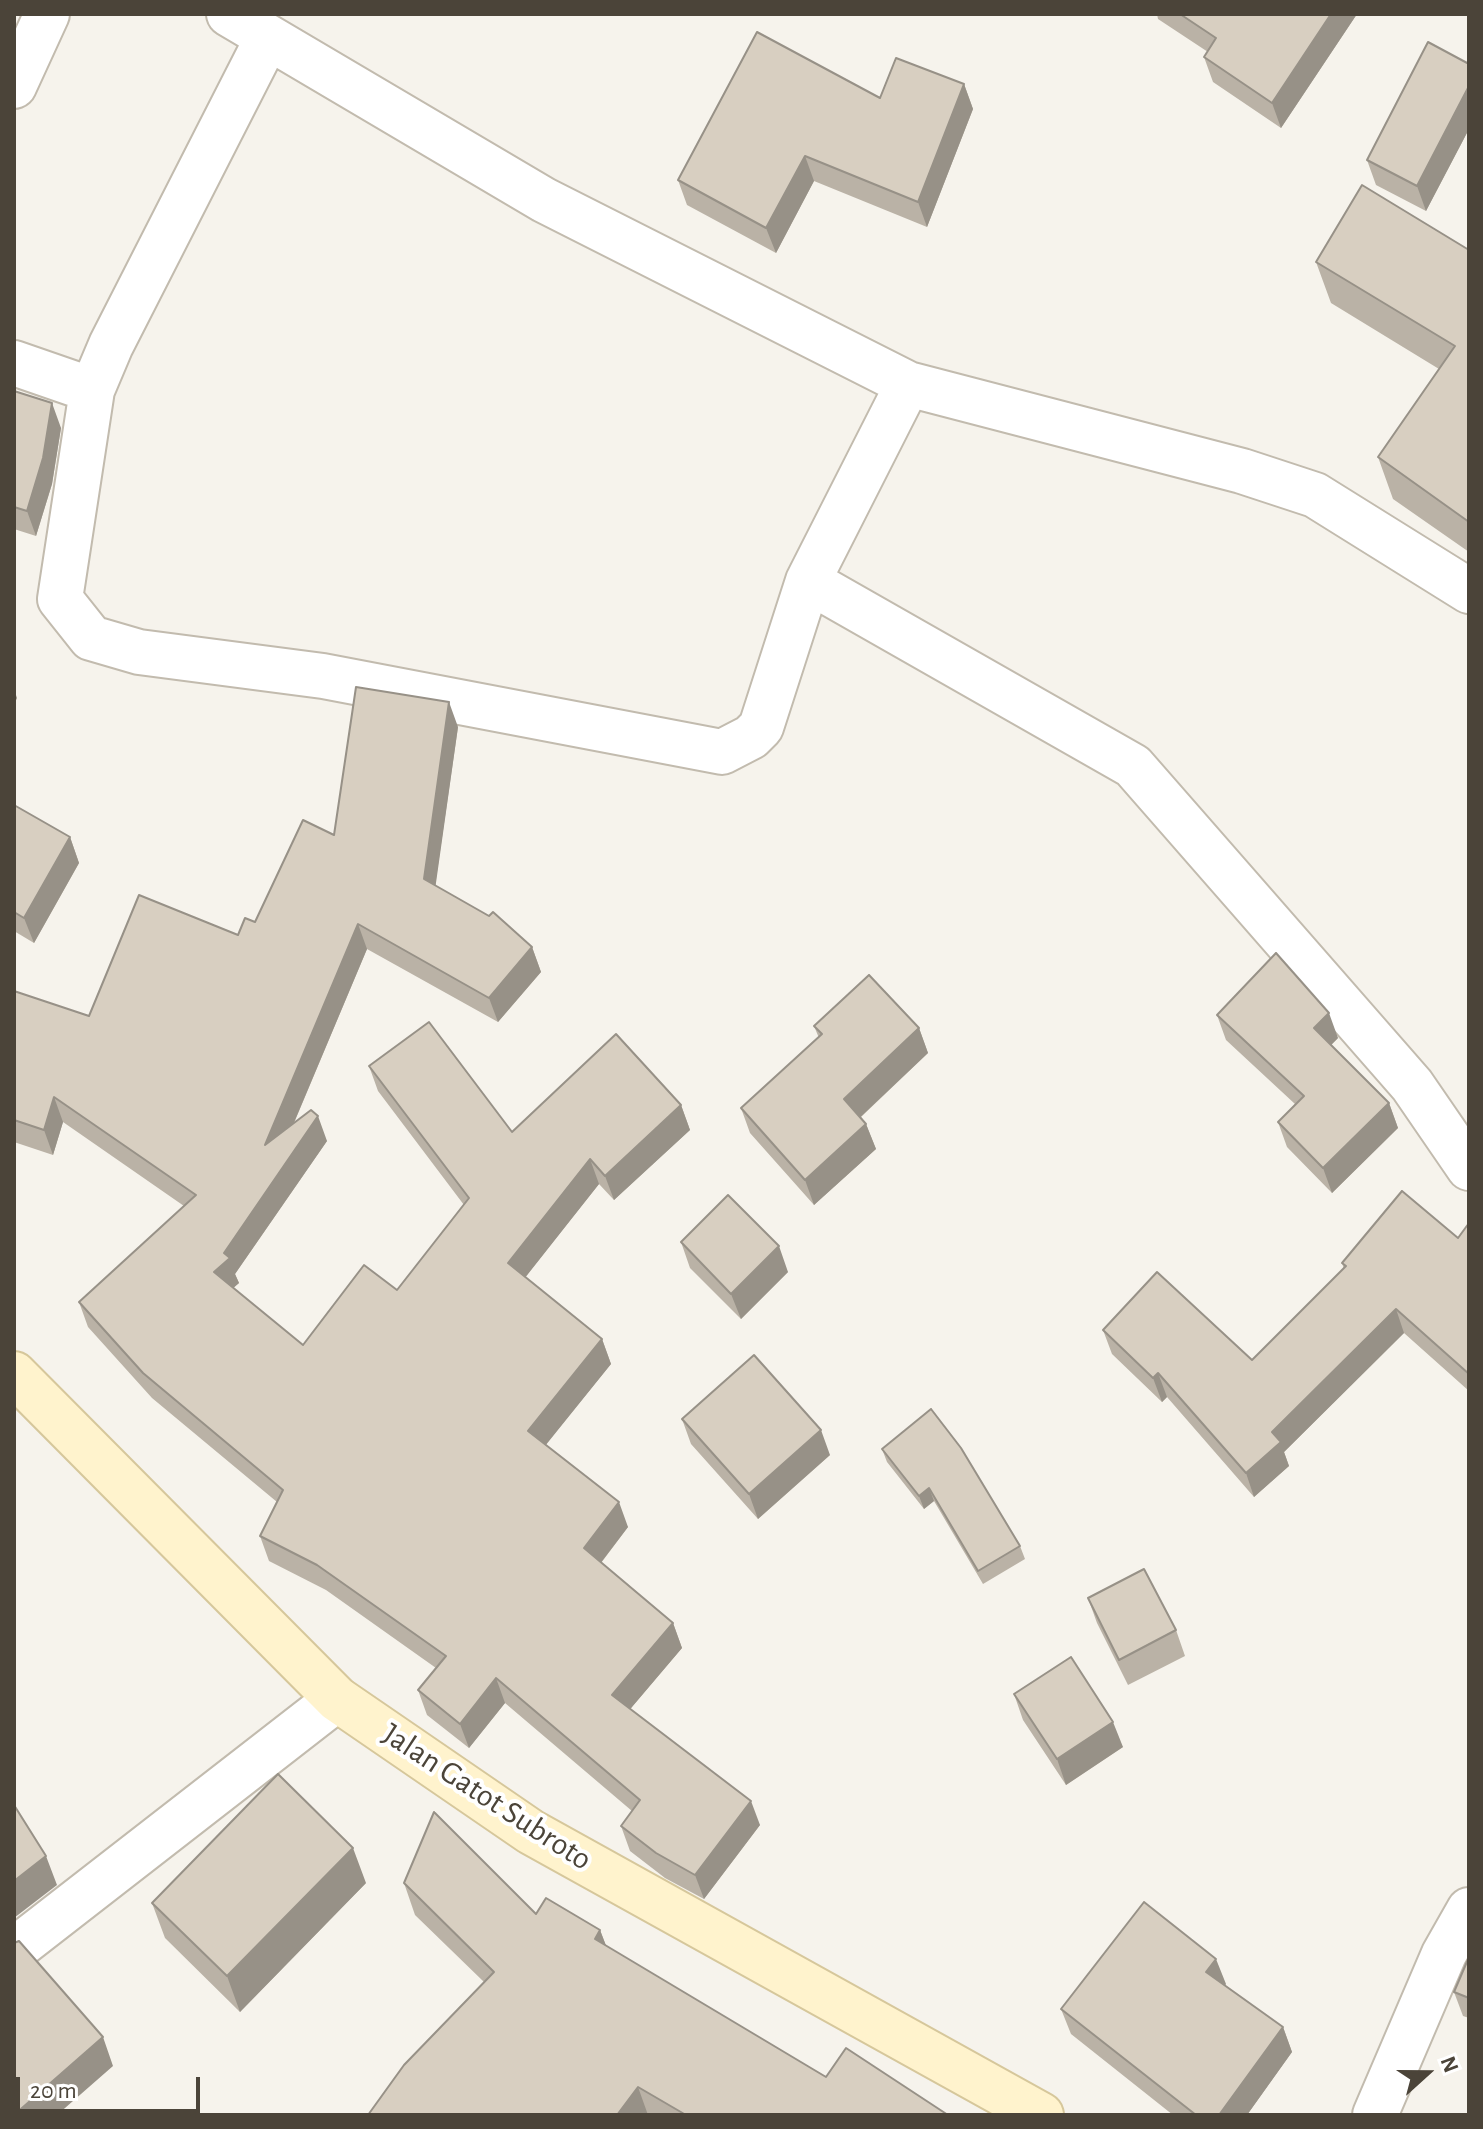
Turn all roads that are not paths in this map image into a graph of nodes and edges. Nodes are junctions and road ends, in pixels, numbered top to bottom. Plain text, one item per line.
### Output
1 (47, 14) edge
2 (229, 14) edge
3 (268, 37) junction
4 (14, 86) edge
5 (14, 363) edge
6 (908, 384) junction
7 (92, 390) junction
8 (808, 581) junction
9 (1469, 591) edge
10 (1469, 1168) edge
11 (14, 1374) edge
12 (337, 1699) junction
13 (1469, 1910) edge
14 (14, 1950) edge
15 (1041, 2115) edge
16 (1375, 2115) edge

1 - 4 street
2 - 3 street
3 - 6 street
3 - 7 street
5 - 7 street
6 - 8 street
6 - 9 street
7 - 8 street
8 - 10 street
11 - 12 main road, Jalan Gatot Subroto
12 - 14 street
12 - 15 main road, Jalan Gatot Subroto
13 - 16 street

